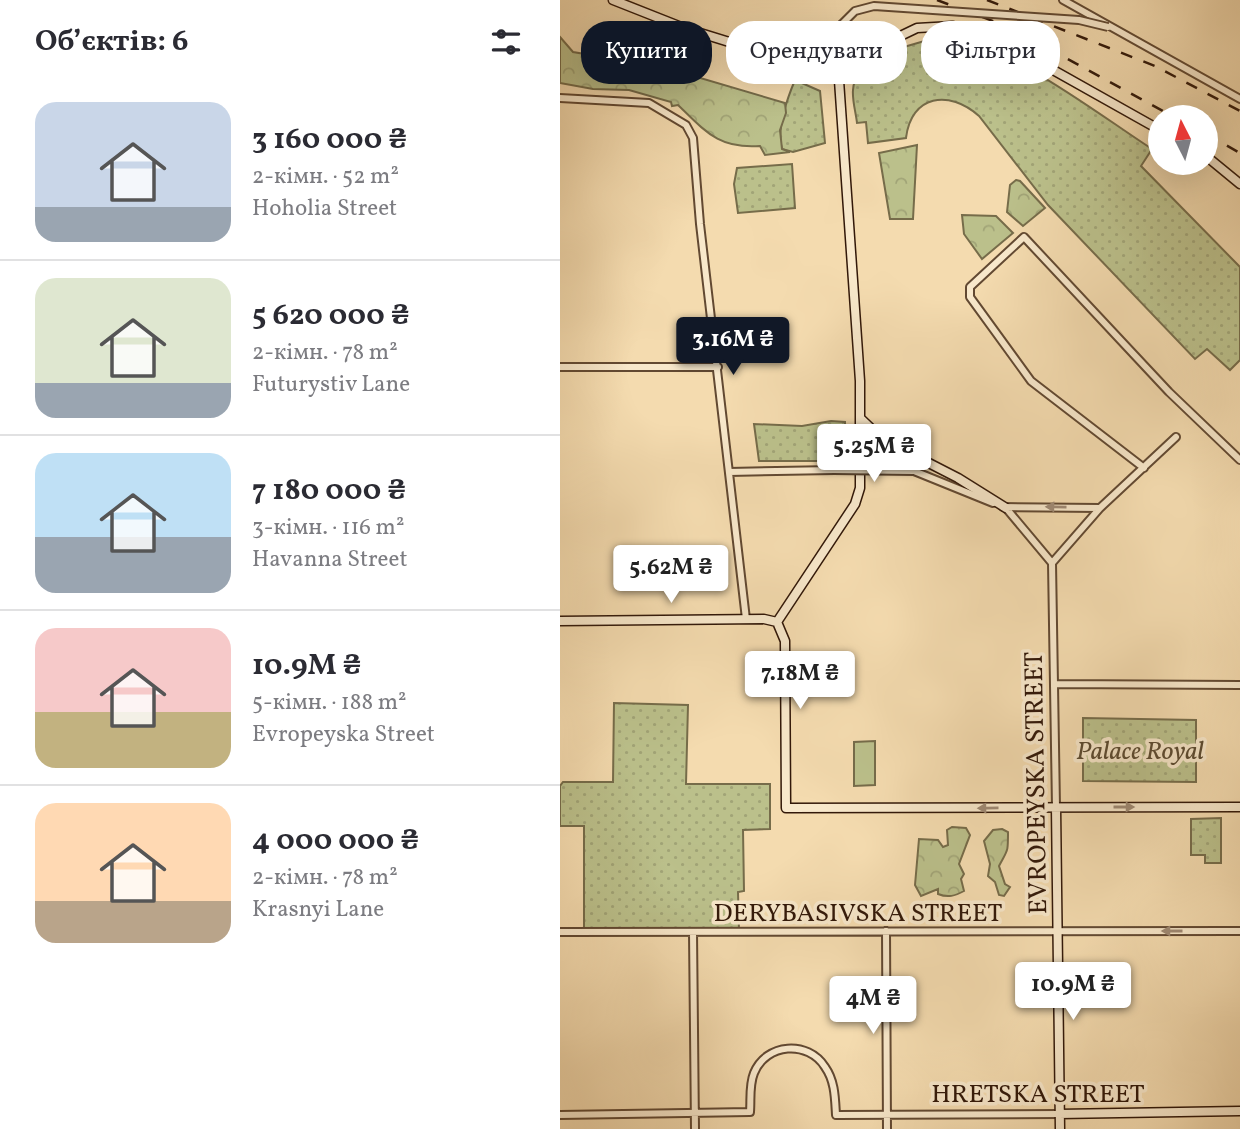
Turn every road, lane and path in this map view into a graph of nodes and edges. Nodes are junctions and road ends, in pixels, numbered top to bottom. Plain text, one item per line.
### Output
1 (613, 0) edge
2 (1063, 0) edge
3 (845, 21) edge
4 (1108, 27) junction
5 (907, 34) edge
6 (726, 42) edge
7 (839, 84) edge
8 (560, 99) edge
9 (1240, 99) edge
10 (1148, 123) edge
11 (1218, 166) edge
12 (1240, 184) edge
13 (560, 367) edge
14 (718, 367) junction
15 (861, 419) junction
16 (1176, 437) dead end
17 (1240, 460) edge
18 (1144, 468) junction
19 (729, 472) junction
20 (1006, 508) junction
21 (1100, 508) junction
22 (1052, 563) junction
23 (746, 619) junction
24 (560, 621) edge
25 (777, 622) junction
26 (1055, 684) junction
27 (1240, 685) edge
28 (1056, 807) junction
29 (1240, 807) edge
30 (1058, 930) junction
31 (1240, 931) edge
32 (560, 932) edge
33 (693, 932) junction
34 (886, 932) junction
35 (1240, 1111) edge
36 (695, 1113) junction
37 (1059, 1114) junction
38 (560, 1115) edge
39 (887, 1115) junction
40 (695, 1129) edge
41 (887, 1129) edge
42 (1060, 1129) edge

1 - 6 street
2 - 4 street, bridge
3 - 4 street, bridge
4 - 9 street
5 - 10 street
7 - 15 street
8 - 14 street
11 - 12 street
13 - 14 street
14 - 19 street
15 - 20 street
15 - 25 street
16 - 18 street
17 - 18 street
18 - 21 street
19 - 20 street, bridge
19 - 23 street
21 -> 20 street
20 - 22 street
21 - 22 street
22 - 26 street, EVROPEYSKA STREET
23 - 24 street
23 - 25 street
28 -> 25 street
26 - 27 street
26 - 28 street, EVROPEYSKA STREET
28 -> 29 street
28 - 30 street, EVROPEYSKA STREET
31 -> 30 street, DERYBASIVSKA STREET
30 - 34 street, DERYBASIVSKA STREET
30 - 37 street, EVROPEYSKA STREET
32 - 33 street, DERYBASIVSKA STREET
33 - 34 street, DERYBASIVSKA STREET
33 - 36 street
34 - 39 street
35 - 37 street, HRETSKA STREET
36 - 38 street
36 - 39 street, HRETSKA STREET
36 - 40 street
37 - 39 street, HRETSKA STREET
37 - 42 street, EVROPEYSKA STREET
39 - 41 street

